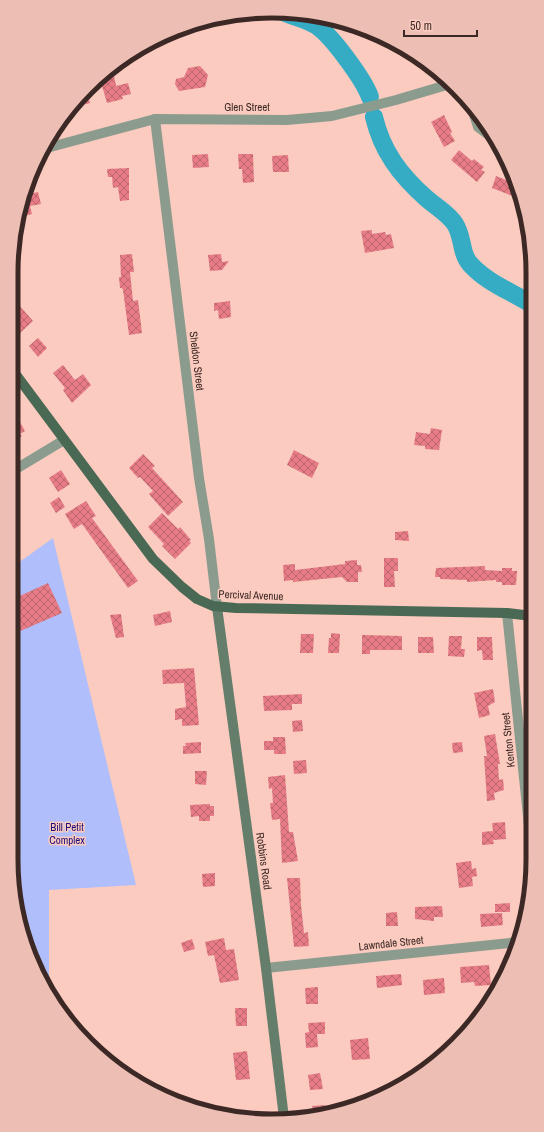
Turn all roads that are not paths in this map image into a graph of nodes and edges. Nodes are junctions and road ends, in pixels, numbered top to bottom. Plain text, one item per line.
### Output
1 (444, 86) edge
2 (155, 119) junction
3 (476, 120) edge
4 (483, 131) edge
5 (51, 147) edge
6 (18, 378) edge
7 (64, 440) junction
8 (18, 468) edge
9 (217, 607) junction
10 (507, 612) junction
11 (526, 615) edge
12 (526, 804) edge
13 (513, 943) edge
14 (266, 968) junction
15 (283, 1113) edge

1 - 2 street, Glen Street
2 - 5 street, Glen Street
2 - 9 street, Sheldon Street
3 - 4 street
6 - 7 main road, Percival Avenue
7 - 8 street
7 - 9 main road, Percival Avenue
9 - 10 main road, Percival Avenue
9 - 14 street, Robbins Road
10 - 11 main road, Percival Avenue
10 - 12 street, Kenton Street
13 - 14 street, Lawndale Street
14 - 15 street, Robbins Road

